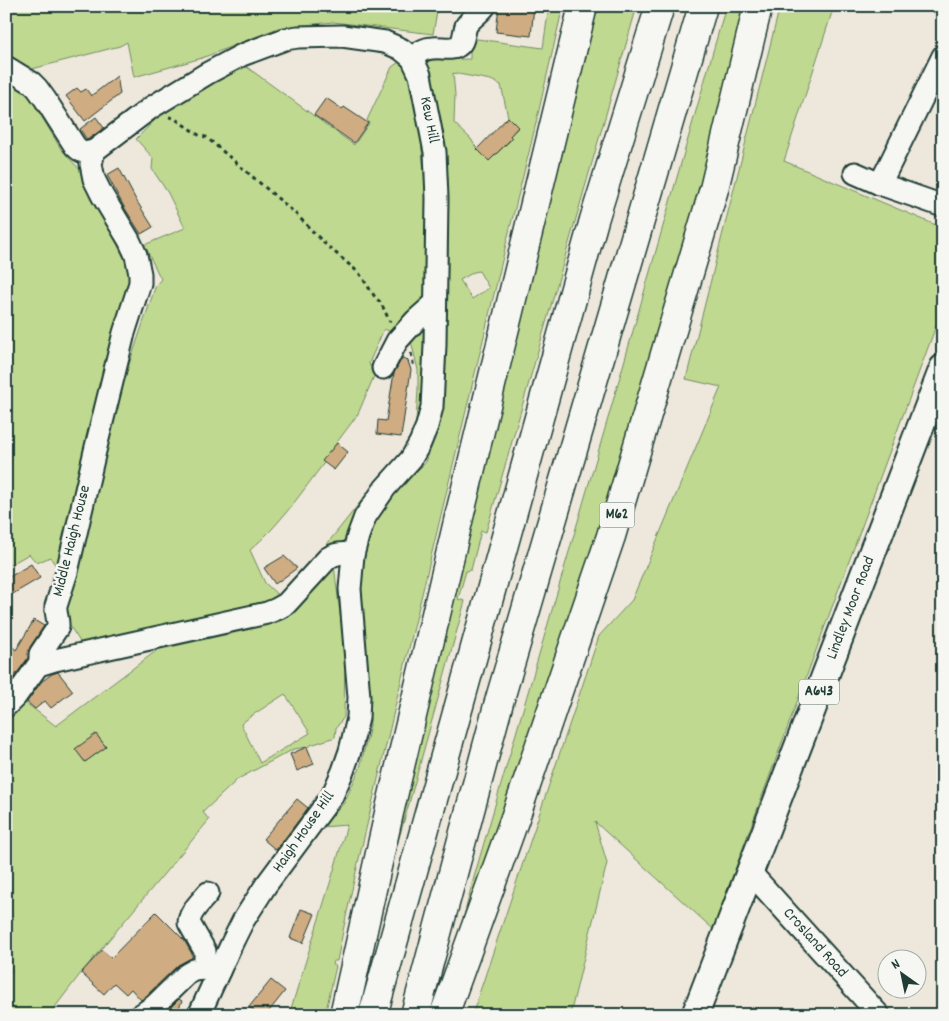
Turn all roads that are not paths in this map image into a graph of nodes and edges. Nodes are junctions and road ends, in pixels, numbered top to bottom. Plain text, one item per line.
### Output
1 (485, 6) edge
2 (583, 6) edge
3 (660, 6) edge
4 (703, 6) edge
5 (758, 6) edge
6 (943, 56) edge
7 (412, 58) junction
8 (6, 67) edge
9 (94, 151) junction
10 (855, 173) dead end
11 (880, 184) junction
12 (943, 206) edge
13 (434, 303) junction
14 (383, 368) dead end
15 (943, 368) edge
16 (365, 518) joint
17 (353, 554) junction
18 (41, 661) junction
19 (6, 706) edge
20 (750, 872) junction
21 (208, 893) dead end
22 (211, 970) junction
23 (142, 1015) edge
24 (199, 1015) edge
25 (344, 1015) edge
26 (372, 1015) edge
27 (415, 1015) edge
28 (444, 1015) edge
29 (695, 1015) edge
30 (879, 1015) edge

1 - 7 street
2 - 25 highway
3 - 26 highway
4 - 27 highway
5 - 28 highway, M62
6 - 11 street
7 - 9 street
7 - 13 street, Kew Hill
8 - 9 street
9 - 18 street, Middle Haigh House
10 - 11 street
11 - 12 street
13 - 14 street
13 - 16 street, Kew Hill
15 - 20 main road, Lindley Moor Road / A643
16 - 17 street, Haigh House Hill
17 - 18 street
17 - 22 street, Haigh House Hill
18 - 19 street, Middle Haigh House
20 - 29 main road, Lindley Moor Road / A643
20 - 30 street, Crosland Road
21 - 22 street
22 - 23 street
22 - 24 street, Haigh House Hill

